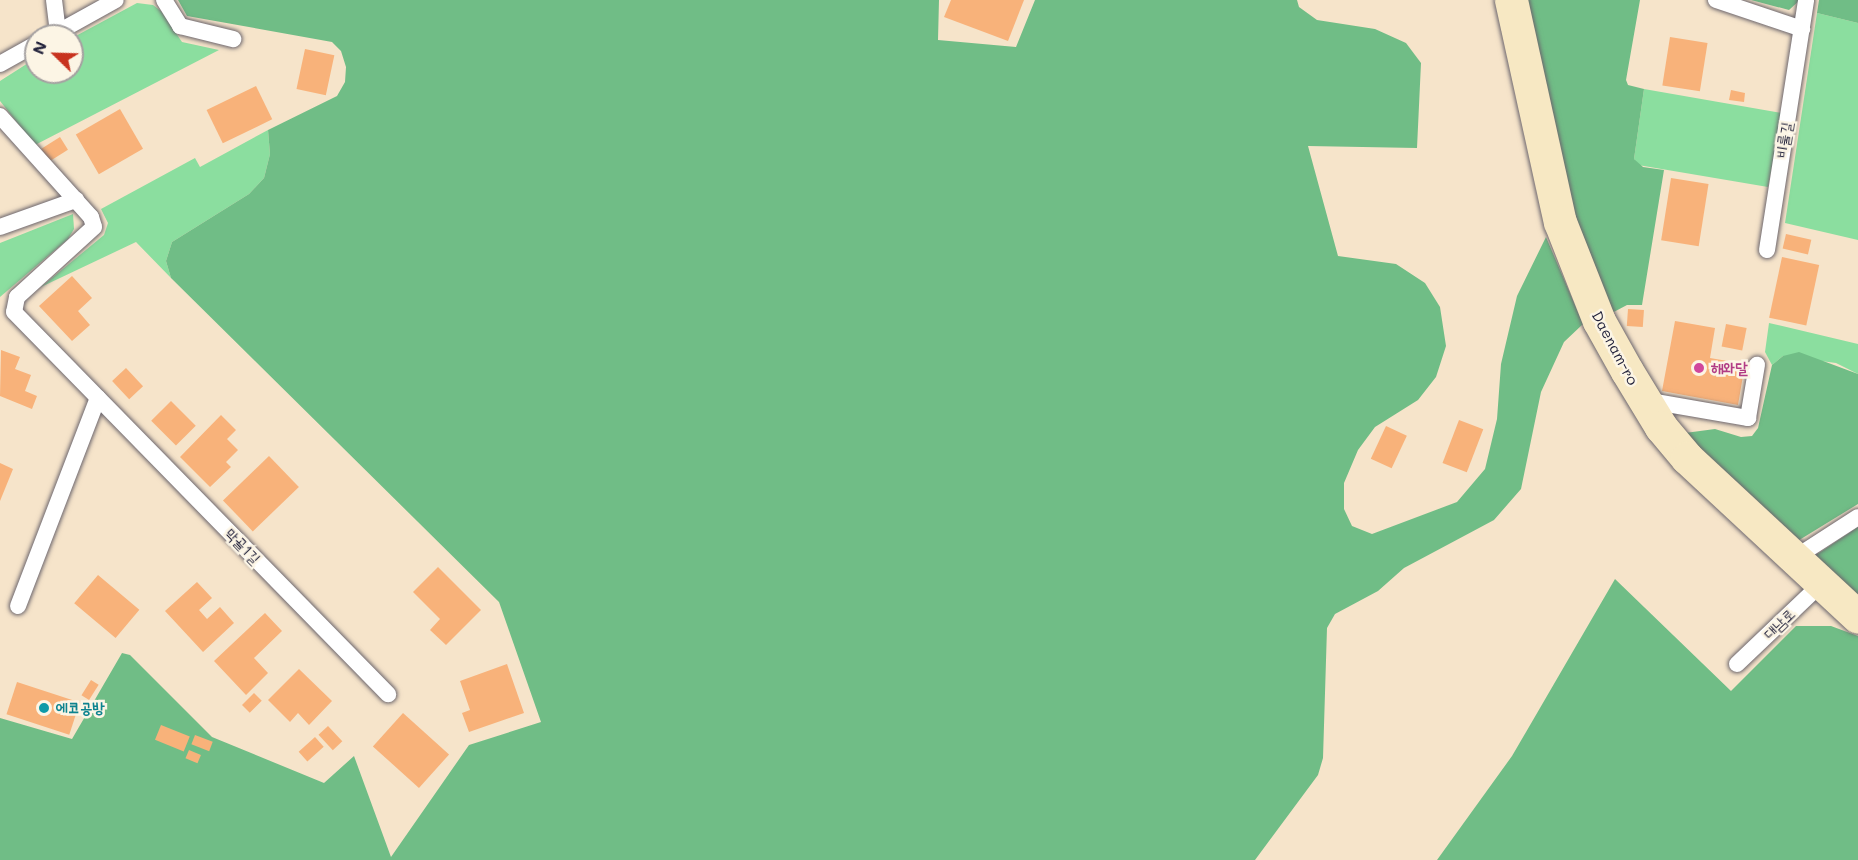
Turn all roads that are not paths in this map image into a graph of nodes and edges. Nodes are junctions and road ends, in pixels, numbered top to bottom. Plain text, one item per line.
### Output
1 (54, 0) edge
2 (116, 0) edge
3 (164, 0) edge
4 (1511, 0) edge
5 (1716, 0) edge
6 (1806, 0) edge
7 (55, 24) edge
8 (73, 24) edge
9 (1802, 29) junction
10 (233, 39) dead end
11 (24, 51) edge
12 (0, 64) edge
13 (0, 116) edge
14 (76, 200) junction
15 (0, 227) edge
16 (1767, 250) dead end
17 (1757, 365) dead end
18 (98, 398) junction
19 (1643, 400) junction
20 (1858, 517) edge
21 (1793, 559) junction
22 (1821, 584) junction
23 (18, 606) dead end
24 (1858, 617) edge
25 (1737, 664) dead end
26 (388, 694) dead end

1 - 7 lane
2 - 8 lane
3 - 10 lane
4 - 19 street, Daenam-ro
5 - 9 lane
6 - 9 lane, 비룰길
9 - 16 lane, 비룰길
11 - 12 lane
13 - 14 lane, 막골1길
14 - 15 lane
14 - 18 lane, 막골1길
17 - 19 lane
18 - 23 lane
18 - 26 lane, 막골1길
19 - 21 street, Daenam-ro
20 - 21 lane
21 - 22 street, Daenam-ro
22 - 24 street, Daenam-ro
22 - 25 lane, 대남로

